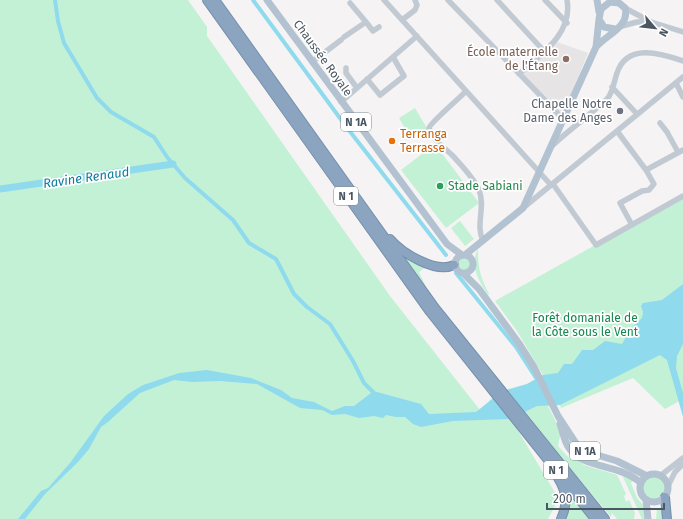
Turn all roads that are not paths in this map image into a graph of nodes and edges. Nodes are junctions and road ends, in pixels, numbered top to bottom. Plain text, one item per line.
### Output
1 (207, 0) edge
2 (215, 0) edge
3 (384, 0) edge
4 (415, 0) edge
5 (448, 0) edge
6 (497, 0) edge
7 (546, 0) edge
8 (567, 0) edge
9 (597, 0) edge
10 (269, 1) edge
11 (350, 1) edge
12 (617, 2) edge
13 (626, 8) junction
14 (599, 15) junction
15 (402, 20) junction
16 (366, 22) junction
17 (651, 22) junction
18 (567, 23) junction
19 (379, 27) dead end
20 (619, 28) junction
21 (683, 32) edge
22 (417, 36) junction
23 (596, 47) junction
24 (544, 51) junction
25 (393, 57) junction
26 (683, 60) edge
27 (312, 62) junction
28 (346, 68) dead end
29 (519, 74) junction
30 (683, 77) edge
31 (367, 79) junction
32 (676, 83) junction
33 (612, 87) junction
34 (356, 88) junction
35 (466, 91) junction
36 (683, 98) edge
37 (341, 102) junction
38 (637, 114) junction
39 (563, 122) junction
40 (660, 123) dead end
41 (571, 128) junction
42 (617, 131) junction
43 (553, 145) junction
44 (680, 151) edge
45 (646, 170) junction
46 (540, 173) junction
47 (552, 184) junction
48 (683, 196) edge
49 (523, 208) junction
50 (370, 217) junction
51 (632, 225) junction
52 (481, 243) junction
53 (447, 244) junction
54 (463, 255) junction
55 (472, 259) junction
56 (455, 263) junction
57 (472, 269) junction
58 (464, 274) junction
59 (479, 289) junction
60 (494, 386) junction
61 (558, 416) junction
62 (535, 444) junction
63 (683, 458) edge
64 (683, 464) edge
65 (647, 476) junction
66 (660, 476) junction
67 (641, 483) junction
68 (668, 486) junction
69 (665, 497) junction
70 (646, 500) junction
71 (656, 502) junction
72 (561, 519) edge
73 (595, 519) edge
74 (605, 519) edge
75 (648, 519) edge
76 (652, 519) edge
77 (667, 519) edge

1 - 60 highway, N 1
2 - 50 highway, N 1
3 - 15 street
4 - 15 street
5 - 29 street
6 - 24 street
7 - 18 street
8 - 18 street
9 - 14 main road
10 - 27 main road, Chaussée Royale / N 1A
11 - 16 street
12 - 13 main road
12 - 14 main road
13 - 17 street
13 - 20 main road
14 - 20 main road
14 - 23 main road
15 - 22 street
16 - 19 street
16 - 27 street
17 - 20 street
17 - 21 street
18 - 24 street
20 - 23 main road
22 - 25 street
22 - 35 street
23 - 39 main road
24 - 29 street
25 - 31 street
25 - 31 street
26 - 33 street
27 - 37 main road, Chaussée Royale / N 1A
28 - 34 street
29 - 39 street
30 - 32 street
31 - 34 street
32 - 36 street
32 - 38 street
33 - 38 street
33 - 41 street
34 - 37 street
35 - 46 street
35 - 52 street
37 - 53 main road, Chaussée Royale / N 1A
38 - 42 street
39 - 41 street
39 - 43 main road
40 - 44 street
41 - 43 street
42 - 45 street
42 - 47 street
43 - 46 main road
44 - 45 street
45 - 51 street
46 - 47 street
46 - 49 main road
47 - 49 street
47 - 51 street
48 - 51 street
49 - 52 main road
50 - 56 highway
50 - 60 highway, N 1
52 - 54 main road
52 - 55 main road
53 - 54 main road, Chaussée Royale / N 1A
53 - 56 main road, Chaussée Royale / N 1A
54 - 55 main road
54 - 56 main road
55 - 57 main road
56 - 58 main road
57 - 58 main road
57 - 59 main road, N 1A
58 - 59 main road, N 1A
59 - 61 main road, N 1A
60 - 62 highway, N 1
60 - 74 highway, N 1
61 - 65 main road, N 1A
61 - 67 main road, N 1A
62 - 72 highway
62 - 73 highway, N 1
63 - 66 street
64 - 68 street
65 - 66 main road
65 - 67 main road
66 - 68 main road
67 - 70 main road
68 - 69 main road
69 - 71 main road
69 - 77 highway
70 - 71 main road
70 - 75 main road
71 - 76 main road

